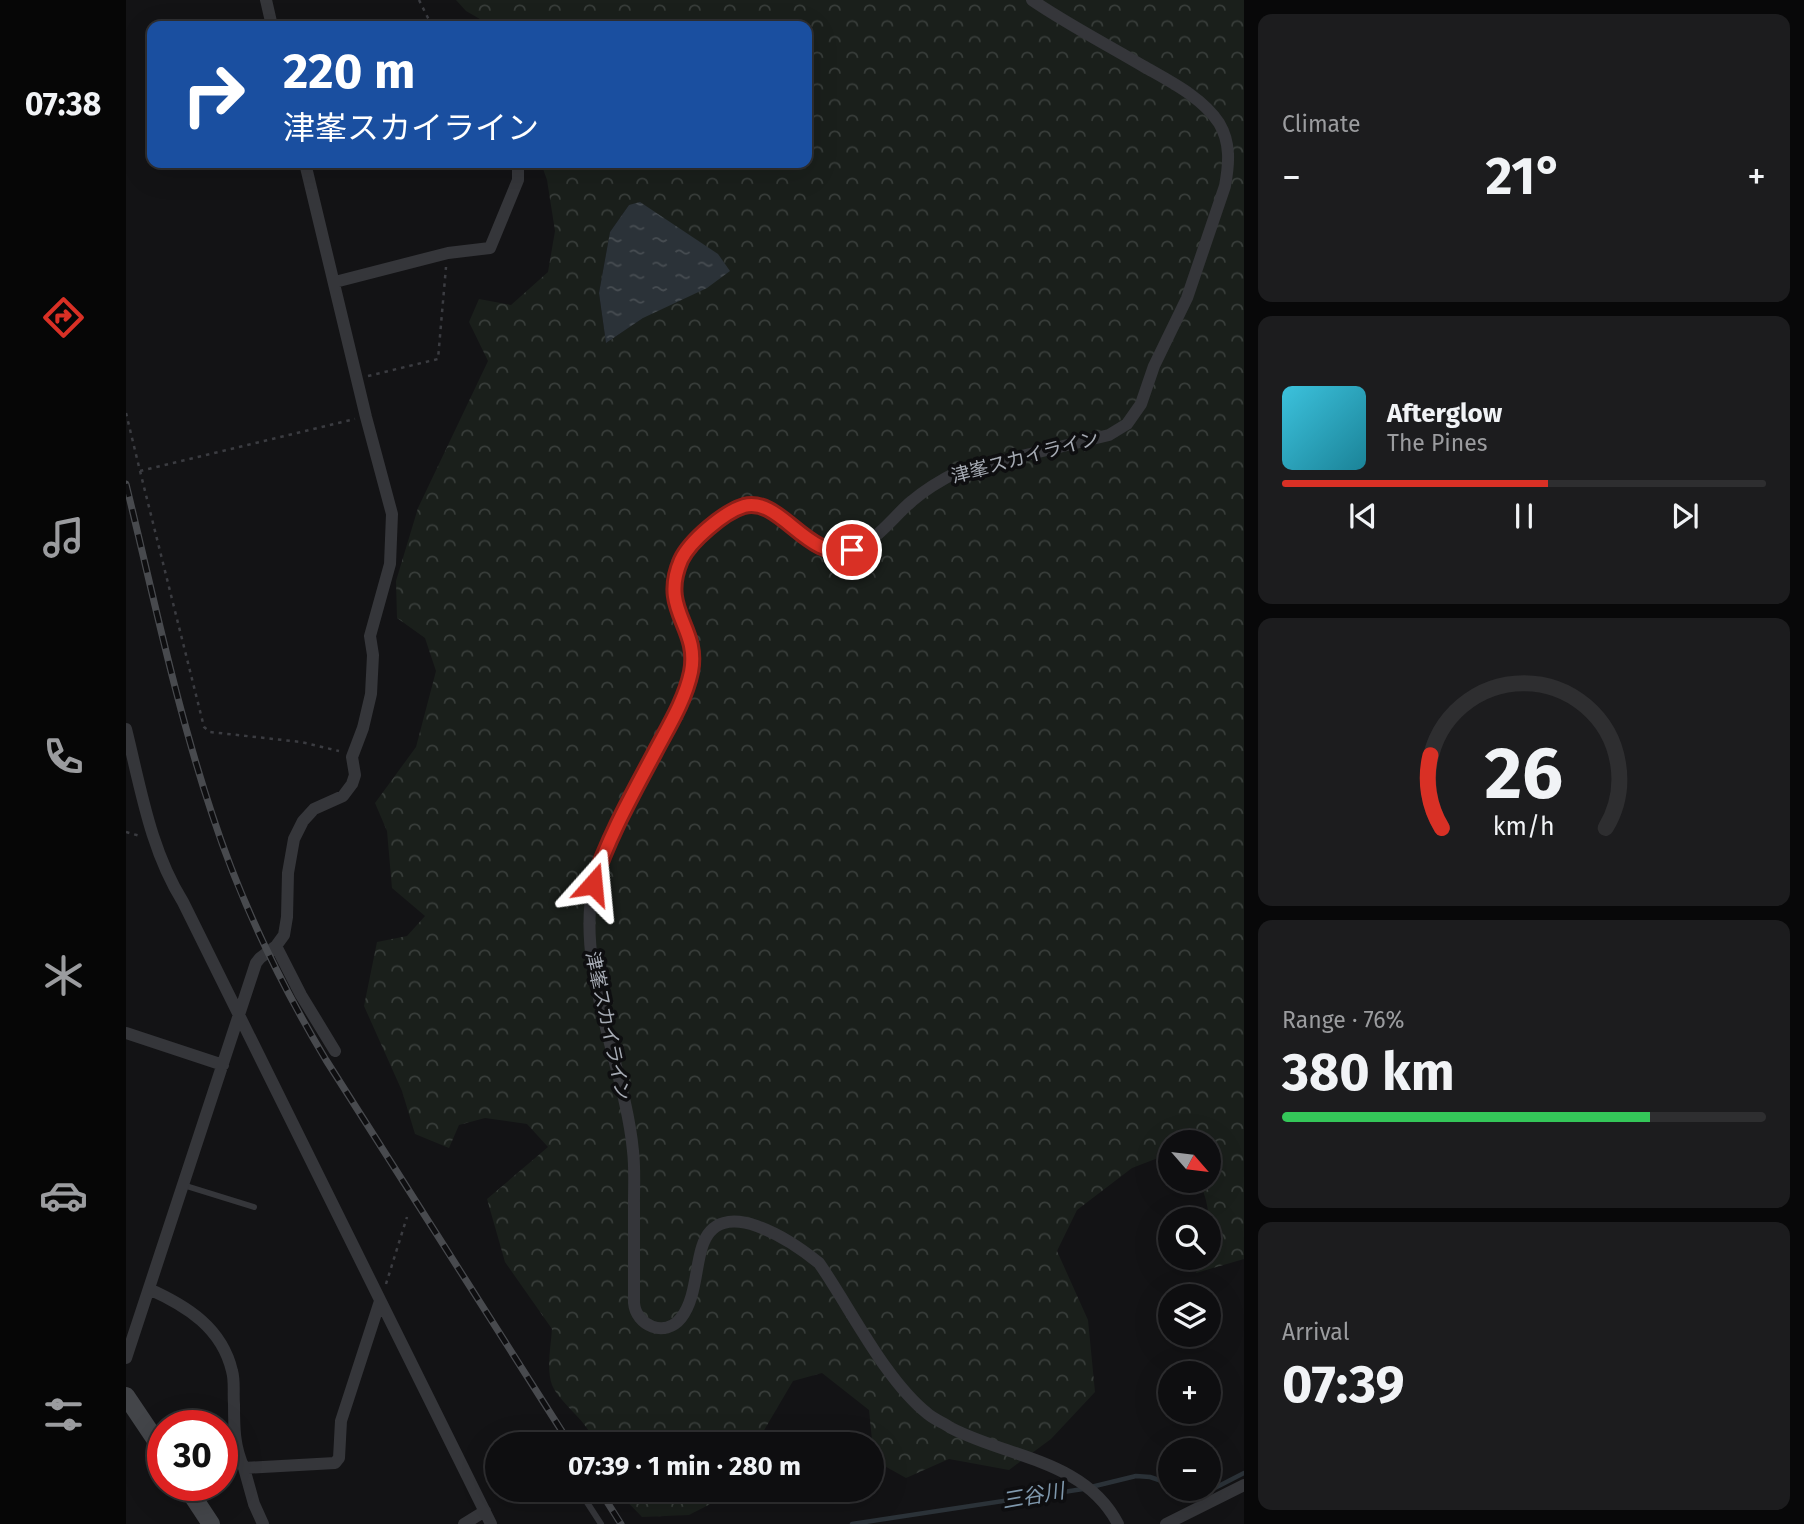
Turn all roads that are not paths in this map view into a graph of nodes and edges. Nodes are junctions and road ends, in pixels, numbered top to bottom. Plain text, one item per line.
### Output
1 (266, 0) edge
2 (1032, 0) edge
3 (271, 21) edge
4 (310, 168) edge
5 (518, 168) edge
6 (335, 282) junction
7 (126, 729) edge
8 (276, 946) junction
9 (239, 1016) junction
10 (126, 1033) edge
11 (335, 1051) dead end
12 (223, 1065) junction
13 (183, 1185) junction
14 (254, 1206) dead end
15 (149, 1289) junction
16 (380, 1301) junction
17 (126, 1358) edge
18 (126, 1396) edge
19 (147, 1427) edge
20 (244, 1468) junction
21 (1244, 1485) edge
22 (196, 1501) edge
23 (587, 1502) edge
24 (485, 1511) junction
25 (211, 1524) edge
26 (262, 1524) edge
27 (464, 1524) edge
28 (491, 1524) edge
29 (601, 1524) edge
30 (1118, 1524) edge
31 (1166, 1524) edge

1 - 3 street
2 - 30 street, 津峯スカイライン
4 - 6 street
5 - 6 street
6 - 8 street
7 - 9 street
8 - 9 street
8 - 11 street
9 - 12 street
9 - 16 street
10 - 12 street
12 - 13 street
13 - 14 lane
13 - 15 street
15 - 17 street
15 - 20 street
16 - 20 street
16 - 24 street
18 - 19 main road
20 - 26 street
21 - 31 street
22 - 25 main road
23 - 29 lane
24 - 27 street
24 - 28 street

